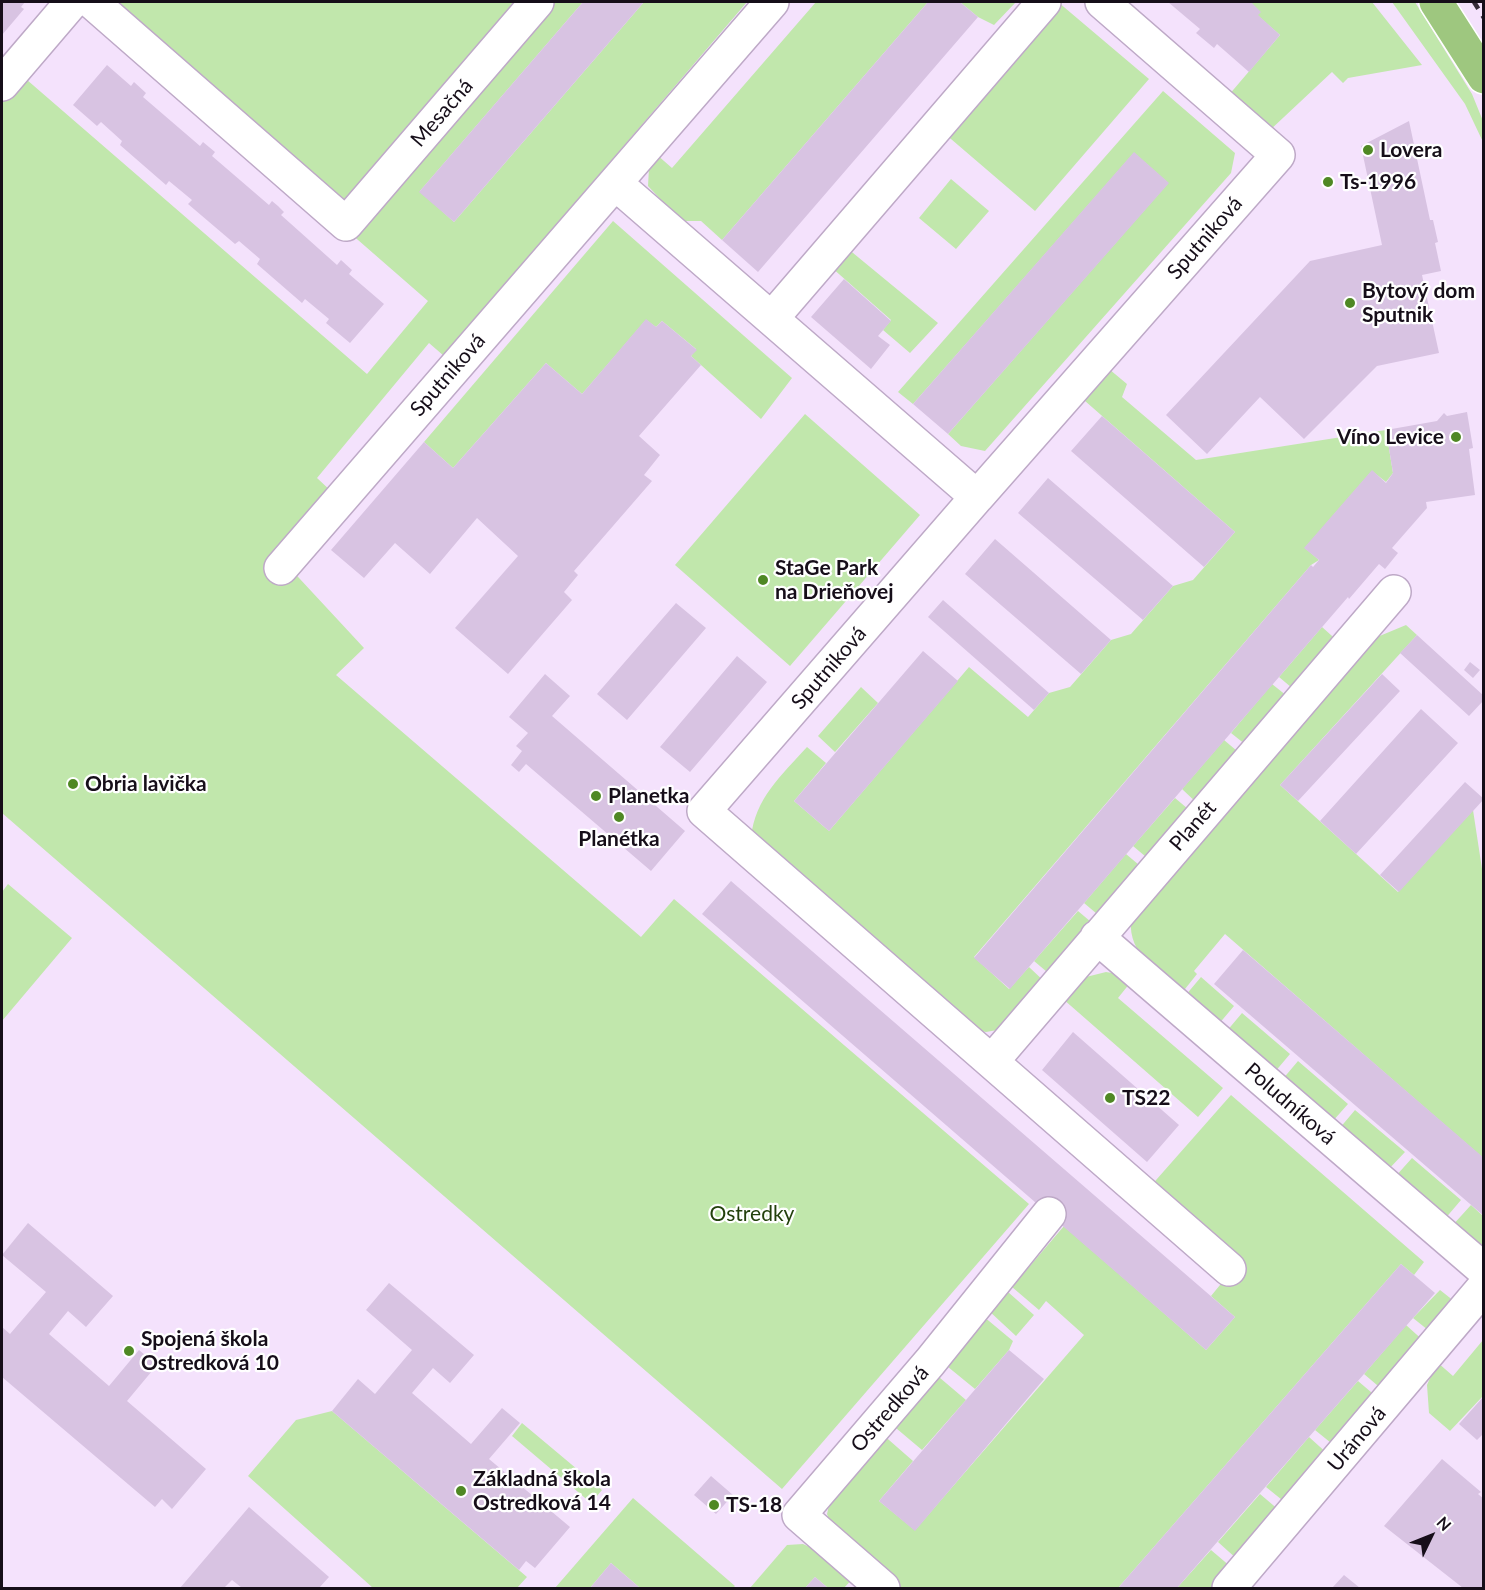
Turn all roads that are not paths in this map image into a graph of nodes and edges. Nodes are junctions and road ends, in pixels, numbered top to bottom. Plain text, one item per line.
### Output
1 (72, 2) edge
2 (92, 2) edge
3 (537, 2) edge
4 (772, 2) edge
5 (1044, 2) edge
6 (1102, 2) edge
7 (1436, 2) edge
8 (1484, 77) edge
9 (2, 84) edge
10 (615, 183) junction
11 (772, 318) junction
12 (977, 497) junction
13 (281, 568) dead end
14 (1394, 592) dead end
15 (1097, 937) junction
16 (993, 1060) junction
17 (1049, 1214) dead end
18 (1229, 1269) dead end
19 (1484, 1270) edge
20 (1484, 1287) edge
21 (883, 1588) edge
22 (1229, 1588) edge

1 - 9 street
2 - 3 street, Mesačná
4 - 10 street, Sputniková
5 - 11 street
6 - 12 street, Sputniková
7 - 8 main road
10 - 11 street
10 - 13 street, Sputniková
11 - 12 street
12 - 16 street, Sputniková
14 - 15 street, Planét
15 - 16 street, Planét
15 - 19 street, Poludníková
16 - 18 street
17 - 21 street, Ostredková
20 - 22 street, Uránová

